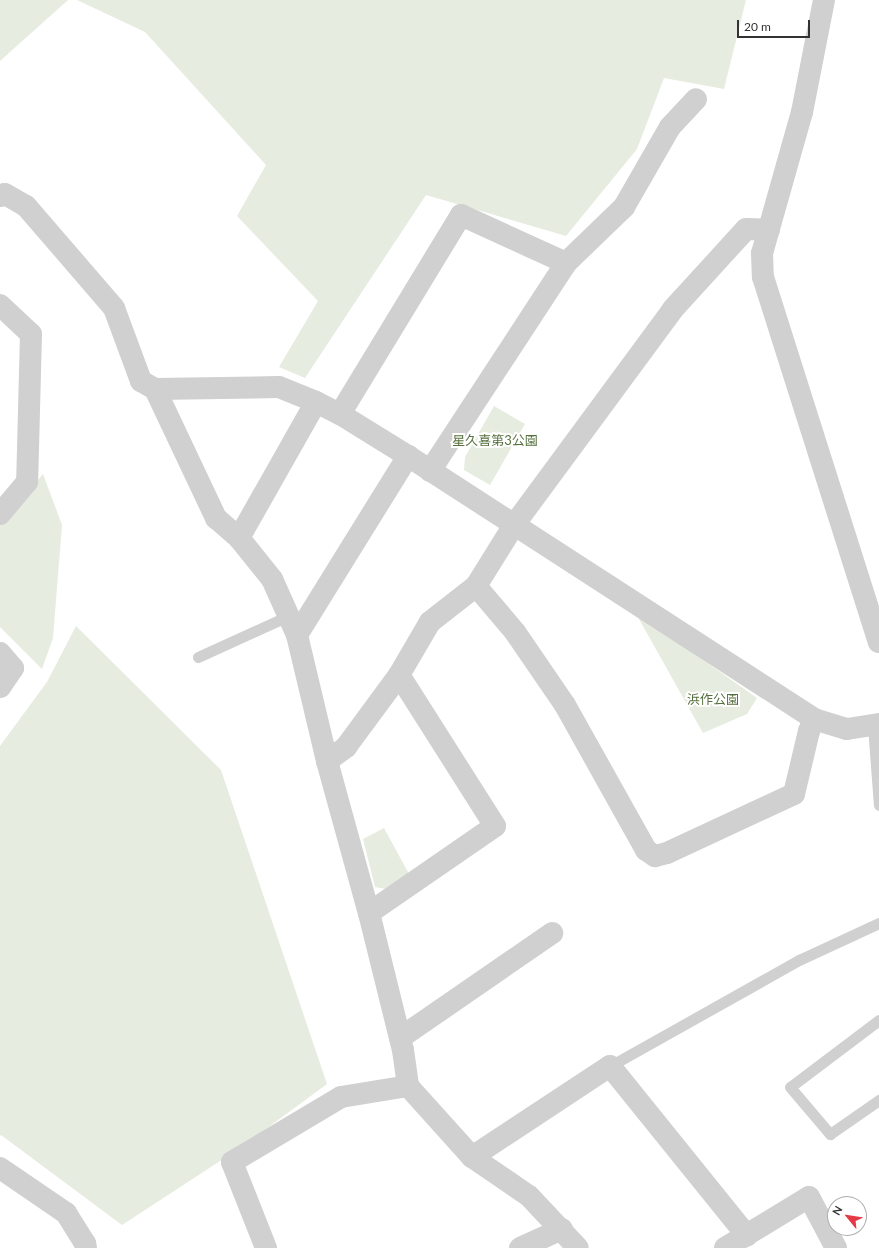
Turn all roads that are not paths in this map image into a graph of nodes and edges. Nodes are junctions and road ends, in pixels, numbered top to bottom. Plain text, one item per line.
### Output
1 (824, 0) edge
2 (696, 99) dead end
3 (0, 196) edge
4 (769, 230) junction
5 (566, 263) junction
6 (0, 304) edge
7 (155, 389) junction
8 (316, 402) junction
9 (340, 414) junction
10 (408, 456) junction
11 (430, 471) junction
12 (0, 514) edge
13 (514, 525) junction
14 (239, 538) junction
15 (476, 586) junction
16 (288, 616) junction
17 (297, 635) junction
18 (879, 642) edge
19 (0, 653) edge
20 (198, 657) dead end
21 (399, 675) junction
22 (0, 687) edge
23 (814, 719) junction
24 (876, 725) edge
25 (327, 761) junction
26 (879, 805) edge
27 (369, 913) junction
28 (879, 923) edge
29 (552, 933) dead end
30 (879, 1020) edge
31 (400, 1038) junction
32 (610, 1066) junction
33 (408, 1086) junction
34 (879, 1100) edge
35 (472, 1157) junction
36 (0, 1168) edge
37 (562, 1229) junction
38 (747, 1236) junction
39 (86, 1248) edge
40 (266, 1248) edge
41 (520, 1248) edge
42 (578, 1248) edge
43 (725, 1248) edge
44 (836, 1248) edge

1 - 4 street
2 - 5 street
3 - 7 street
4 - 13 street
4 - 18 street
5 - 9 street
5 - 11 street
6 - 12 street
7 - 8 street
7 - 14 street
8 - 9 street
8 - 14 street
9 - 10 street
10 - 11 street
10 - 17 street
11 - 13 street
13 - 15 street
13 - 23 street
14 - 16 street
15 - 21 street
15 - 23 street
16 - 17 street
16 - 20 lane
17 - 25 street
19 - 22 street
21 - 25 street
21 - 27 street
23 - 24 street
24 - 26 lane
25 - 27 street
27 - 31 street
28 - 32 lane
29 - 31 street
30 - 34 lane
31 - 33 street
32 - 35 street
32 - 38 street
33 - 35 street
33 - 40 street
35 - 37 street
36 - 39 street
37 - 41 street
37 - 42 street
38 - 43 street
38 - 44 street

